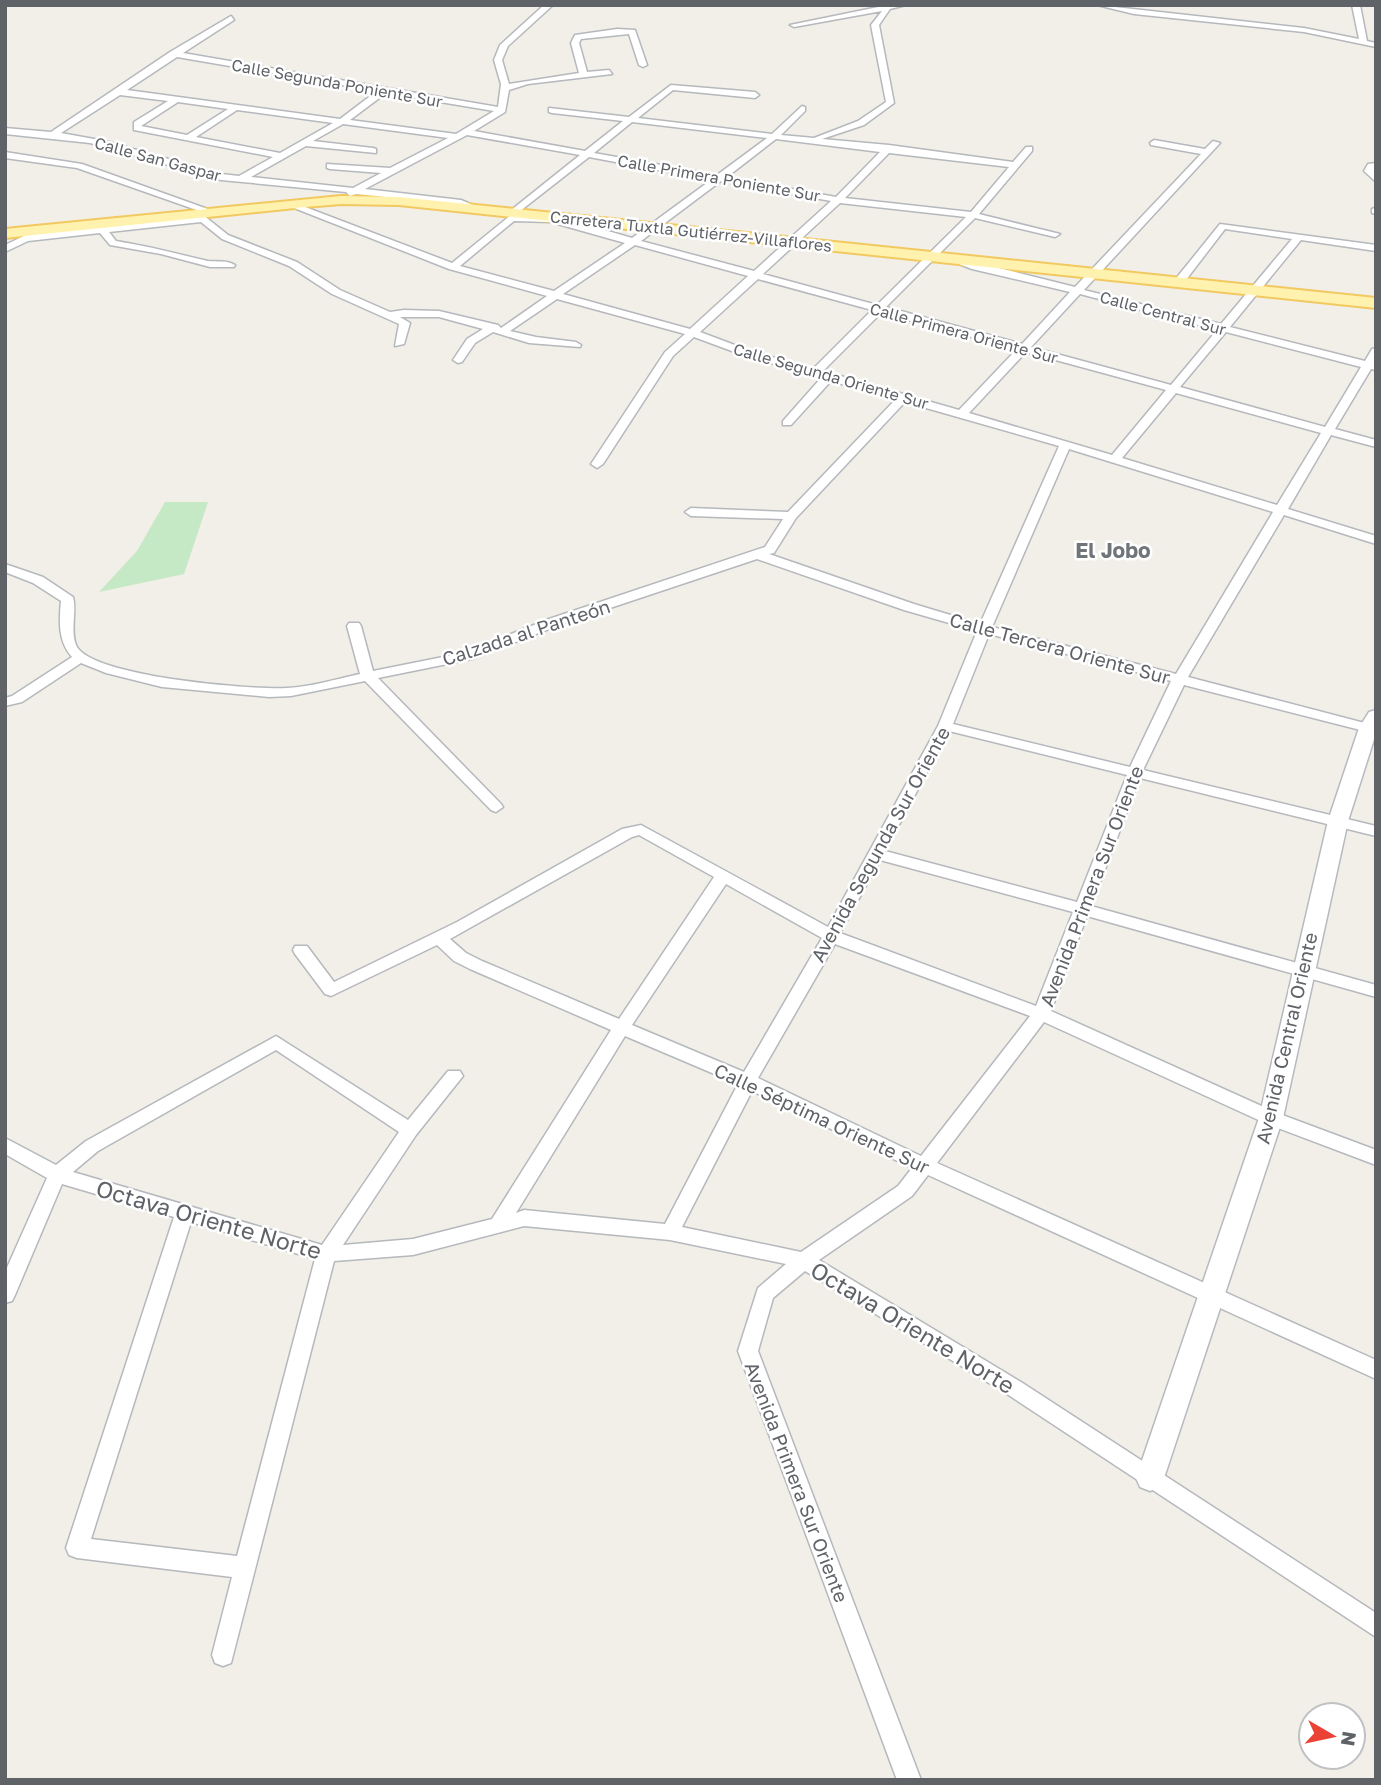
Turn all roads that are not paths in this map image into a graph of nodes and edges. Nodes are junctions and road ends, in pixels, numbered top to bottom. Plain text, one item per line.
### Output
1 (549, 5) edge
2 (902, 5) edge
3 (1101, 5) edge
4 (1356, 5) edge
5 (887, 10) junction
6 (231, 18) dead end
7 (794, 25) dead end
8 (1364, 43) junction
9 (1376, 45) edge
10 (173, 54) junction
11 (643, 65) dead end
12 (609, 72) dead end
13 (584, 75) junction
14 (505, 88) junction
15 (383, 90) junction
16 (120, 92) junction
17 (755, 95) dead end
18 (179, 98) junction
19 (238, 106) junction
20 (802, 109) dead end
21 (502, 110) junction
22 (552, 110) dead end
23 (344, 120) junction
24 (631, 121) junction
25 (5, 131) edge
26 (462, 134) junction
27 (52, 135) junction
28 (775, 136) junction
29 (187, 139) junction
30 (812, 140) junction
31 (305, 143) junction
32 (1154, 143) dead end
33 (1216, 143) dead end
34 (889, 148) junction
35 (1029, 149) dead end
36 (373, 151) dead end
37 (1207, 152) junction
38 (587, 154) junction
39 (5, 155) edge
40 (284, 156) junction
41 (1015, 165) junction
42 (330, 166) dead end
43 (1376, 166) edge
44 (360, 168) junction
45 (389, 172) junction
46 (718, 177) junction
47 (241, 179) junction
48 (1376, 179) edge
49 (342, 193) junction
50 (838, 200) junction
51 (289, 204) junction
52 (203, 215) junction
53 (513, 215) junction
54 (974, 215) junction
55 (556, 219) junction
56 (653, 228) junction
57 (103, 230) junction
58 (1055, 234) dead end
59 (1300, 237) junction
60 (26, 238) junction
61 (6, 239) edge
62 (634, 242) junction
63 (790, 242) junction
64 (1376, 248) edge
65 (931, 257) junction
66 (230, 265) dead end
67 (453, 267) junction
68 (1004, 269) junction
69 (1093, 274) junction
70 (754, 275) junction
71 (1178, 283) junction
72 (1078, 290) junction
73 (1257, 291) junction
74 (558, 295) junction
75 (1376, 303) edge
76 (880, 310) junction
77 (387, 316) junction
78 (498, 329) junction
79 (1225, 329) junction
80 (694, 333) junction
81 (399, 344) dead end
82 (576, 345) dead end
83 (1024, 348) junction
84 (1376, 351) edge
85 (458, 360) dead end
86 (1371, 366) edge
87 (816, 372) junction
88 (829, 376) junction
89 (1172, 391) junction
90 (902, 399) junction
91 (962, 414) junction
92 (787, 423) dead end
93 (1329, 431) junction
94 (1065, 444) junction
95 (1376, 444) edge
96 (1115, 459) junction
97 (597, 464) dead end
98 (1280, 510) junction
99 (691, 512) dead end
100 (792, 516) junction
101 (1376, 540) edge
102 (756, 555) junction
103 (5, 568) edge
104 (354, 626) dead end
105 (984, 629) junction
106 (80, 658) junction
107 (368, 676) junction
108 (1179, 680) junction
109 (5, 702) edge
110 (1373, 725) edge
111 (945, 726) junction
112 (1135, 772) junction
113 (496, 807) dead end
114 (1338, 821) junction
115 (1376, 831) edge
116 (876, 854) junction
117 (723, 876) junction
118 (1080, 910) junction
119 (831, 936) junction
120 (438, 937) junction
121 (300, 950) dead end
122 (1303, 970) junction
123 (1376, 991) edge
124 (1041, 1013) junction
125 (622, 1027) junction
126 (454, 1076) dead end
127 (748, 1081) junction
128 (1271, 1118) junction
129 (410, 1130) junction
130 (5, 1145) edge
131 (1376, 1158) edge
132 (925, 1166) junction
133 (57, 1175) junction
134 (185, 1212) junction
135 (498, 1225) junction
136 (670, 1232) junction
137 (326, 1254) junction
138 (13, 1258) edge
139 (804, 1260) junction
140 (5, 1295) edge
141 (1210, 1295) junction
142 (1376, 1370) edge
143 (1150, 1478) junction
144 (246, 1568) junction
145 (1376, 1626) edge
146 (223, 1655) dead end
147 (909, 1780) edge

1 - 14 street
2 - 5 street
3 - 8 street
4 - 8 street
5 - 7 street
5 - 30 street
6 - 10 street
8 - 9 street
10 - 15 street, Calle Segunda Poniente Sur
10 - 16 street
11 - 13 street
12 - 13 street
13 - 14 street
14 - 21 street
15 - 21 street, Calle Segunda Poniente Sur
15 - 23 street
16 - 18 street, Calle Primera Poniente Sur
16 - 27 street
17 - 24 street
18 - 19 street, Calle Primera Poniente Sur
18 - 29 street
19 - 23 street, Calle Primera Poniente Sur
19 - 29 street
20 - 28 street
21 - 26 street
22 - 24 street
23 - 26 street, Calle Primera Poniente Sur
23 - 31 street
24 - 28 street
24 - 38 street
25 - 27 street, Calle San Gaspar
26 - 38 street, Calle Primera Poniente Sur
26 - 45 street
27 - 47 street, Calle San Gaspar
28 - 30 street
28 - 46 street
29 - 40 street
30 - 34 street
31 - 36 street
31 - 40 street
32 - 37 street
33 - 37 street
34 - 41 street
34 - 50 street
35 - 41 street
37 - 69 street
38 - 46 street, Calle Primera Poniente Sur
38 - 53 street
39 - 52 street
40 - 47 street
41 - 54 street
42 - 44 street
43 - 48 street
44 - 45 street
44 - 49 street
45 - 49 street
46 - 50 street, Calle Primera Poniente Sur
46 - 56 street
47 - 49 street, Calle San Gaspar
49 - 51 main road, Carretera Tuxtla Gutiérrez-Villaflores
49 - 53 main road, Carretera Tuxtla Gutiérrez-Villaflores
50 - 54 street, Calle Primera Poniente Sur
50 - 63 street
51 - 52 main road, Carretera Tuxtla Gutiérrez-Villaflores
51 - 67 street, Calle Segunda Oriente Sur
52 - 57 street
52 - 61 main road, Carretera Tuxtla Gutiérrez-Villaflores
52 - 77 street
53 - 55 main road, Carretera Tuxtla Gutiérrez-Villaflores
53 - 67 street
54 - 58 street, Calle Primera Poniente Sur
54 - 65 street
55 - 56 main road, Carretera Tuxtla Gutiérrez-Villaflores
55 - 62 street, Calle Primera Oriente Sur
56 - 62 street
56 - 63 main road, Carretera Tuxtla Gutiérrez-Villaflores
57 - 60 street
57 - 66 street
59 - 64 street
59 - 71 street
59 - 73 street
60 - 61 street
60 - 61 street
62 - 70 street, Calle Primera Oriente Sur
62 - 74 street
63 - 65 main road, Carretera Tuxtla Gutiérrez-Villaflores
63 - 70 street
65 - 68 main road, Carretera Tuxtla Gutiérrez-Villaflores
65 - 76 street
67 - 74 street, Calle Segunda Oriente Sur
68 - 69 main road, Carretera Tuxtla Gutiérrez-Villaflores
68 - 72 street, Calle Central Sur
69 - 71 main road, Carretera Tuxtla Gutiérrez-Villaflores
69 - 72 street
70 - 76 street, Calle Primera Oriente Sur
70 - 80 street
71 - 73 main road, Carretera Tuxtla Gutiérrez-Villaflores
72 - 79 street, Calle Central Sur
72 - 83 street
73 - 75 main road, Carretera Tuxtla Gutiérrez-Villaflores
73 - 79 street
74 - 78 street
74 - 80 street, Calle Segunda Oriente Sur
76 - 83 street, Calle Primera Oriente Sur
76 - 87 street
77 - 78 street
77 - 81 street
78 - 82 street
78 - 85 street
79 - 86 street, Calle Central Sur
79 - 89 street
80 - 87 street, Calle Segunda Oriente Sur
80 - 97 street
83 - 89 street, Calle Primera Oriente Sur
83 - 91 street
84 - 86 street, Avenida Primera Sur Oriente
86 - 93 street, Avenida Primera Sur Oriente
87 - 88 street, Calle Segunda Oriente Sur
88 - 90 street, Calle Segunda Oriente Sur
88 - 92 street
89 - 93 street, Calle Primera Oriente Sur
89 - 96 street
90 - 91 street, Calle Segunda Oriente Sur
90 - 100 street, Calzada al Panteón
91 - 94 street, Calle Segunda Oriente Sur
93 - 95 street, Calle Primera Oriente Sur
93 - 98 street, Avenida Primera Sur Oriente
94 - 96 street, Calle Segunda Oriente Sur
94 - 105 street, Avenida Segunda Sur Oriente
96 - 98 street, Calle Segunda Oriente Sur
98 - 101 street, Calle Segunda Oriente Sur
98 - 108 street, Avenida Primera Sur Oriente
99 - 100 street
100 - 102 street, Calzada al Panteón
102 - 105 street, Calle Tercera Oriente Sur
102 - 107 street, Calzada al Panteón
103 - 106 street
104 - 107 street
105 - 108 street, Calle Tercera Oriente Sur
105 - 111 street, Avenida Segunda Sur Oriente
106 - 107 street, Calzada al Panteón
106 - 109 street
107 - 113 street
108 - 110 street, Calle Tercera Oriente Sur
108 - 112 street, Avenida Primera Sur Oriente
110 - 114 street, Avenida Central Oriente
111 - 112 street
111 - 116 street, Avenida Segunda Sur Oriente
112 - 114 street
112 - 118 street, Avenida Primera Sur Oriente
114 - 115 street
114 - 122 street, Avenida Central Oriente
116 - 118 street
116 - 119 street, Avenida Segunda Sur Oriente
117 - 119 street
117 - 120 street
117 - 125 street
118 - 122 street
118 - 124 street, Avenida Primera Sur Oriente
119 - 124 street
119 - 127 street, Avenida Segunda Sur Oriente
120 - 121 street
120 - 125 street, Calle Séptima Oriente Sur
122 - 123 street
122 - 128 street, Avenida Central Oriente
124 - 128 street
124 - 132 street, Avenida Primera Sur Oriente
125 - 127 street, Calle Séptima Oriente Sur
125 - 135 street
126 - 129 street
127 - 132 street, Calle Séptima Oriente Sur
127 - 136 street, Avenida Segunda Sur Oriente
128 - 131 street
128 - 141 street, Avenida Central Oriente
129 - 133 street
129 - 137 street
130 - 133 street, Octava Oriente Norte
132 - 139 street, Avenida Primera Sur Oriente
132 - 141 street, Calle Séptima Oriente Sur
133 - 134 street, Octava Oriente Norte
133 - 138 street
134 - 137 street, Octava Oriente Norte
134 - 144 street
135 - 136 street, Octava Oriente Norte
135 - 137 street, Octava Oriente Norte
136 - 139 street, Octava Oriente Norte
137 - 144 street
138 - 140 street
139 - 143 street, Octava Oriente Norte
139 - 147 street, Avenida Primera Sur Oriente
141 - 142 street, Calle Séptima Oriente Sur
141 - 143 street, Avenida Central Oriente
143 - 145 street, Octava Oriente Norte
144 - 146 street

